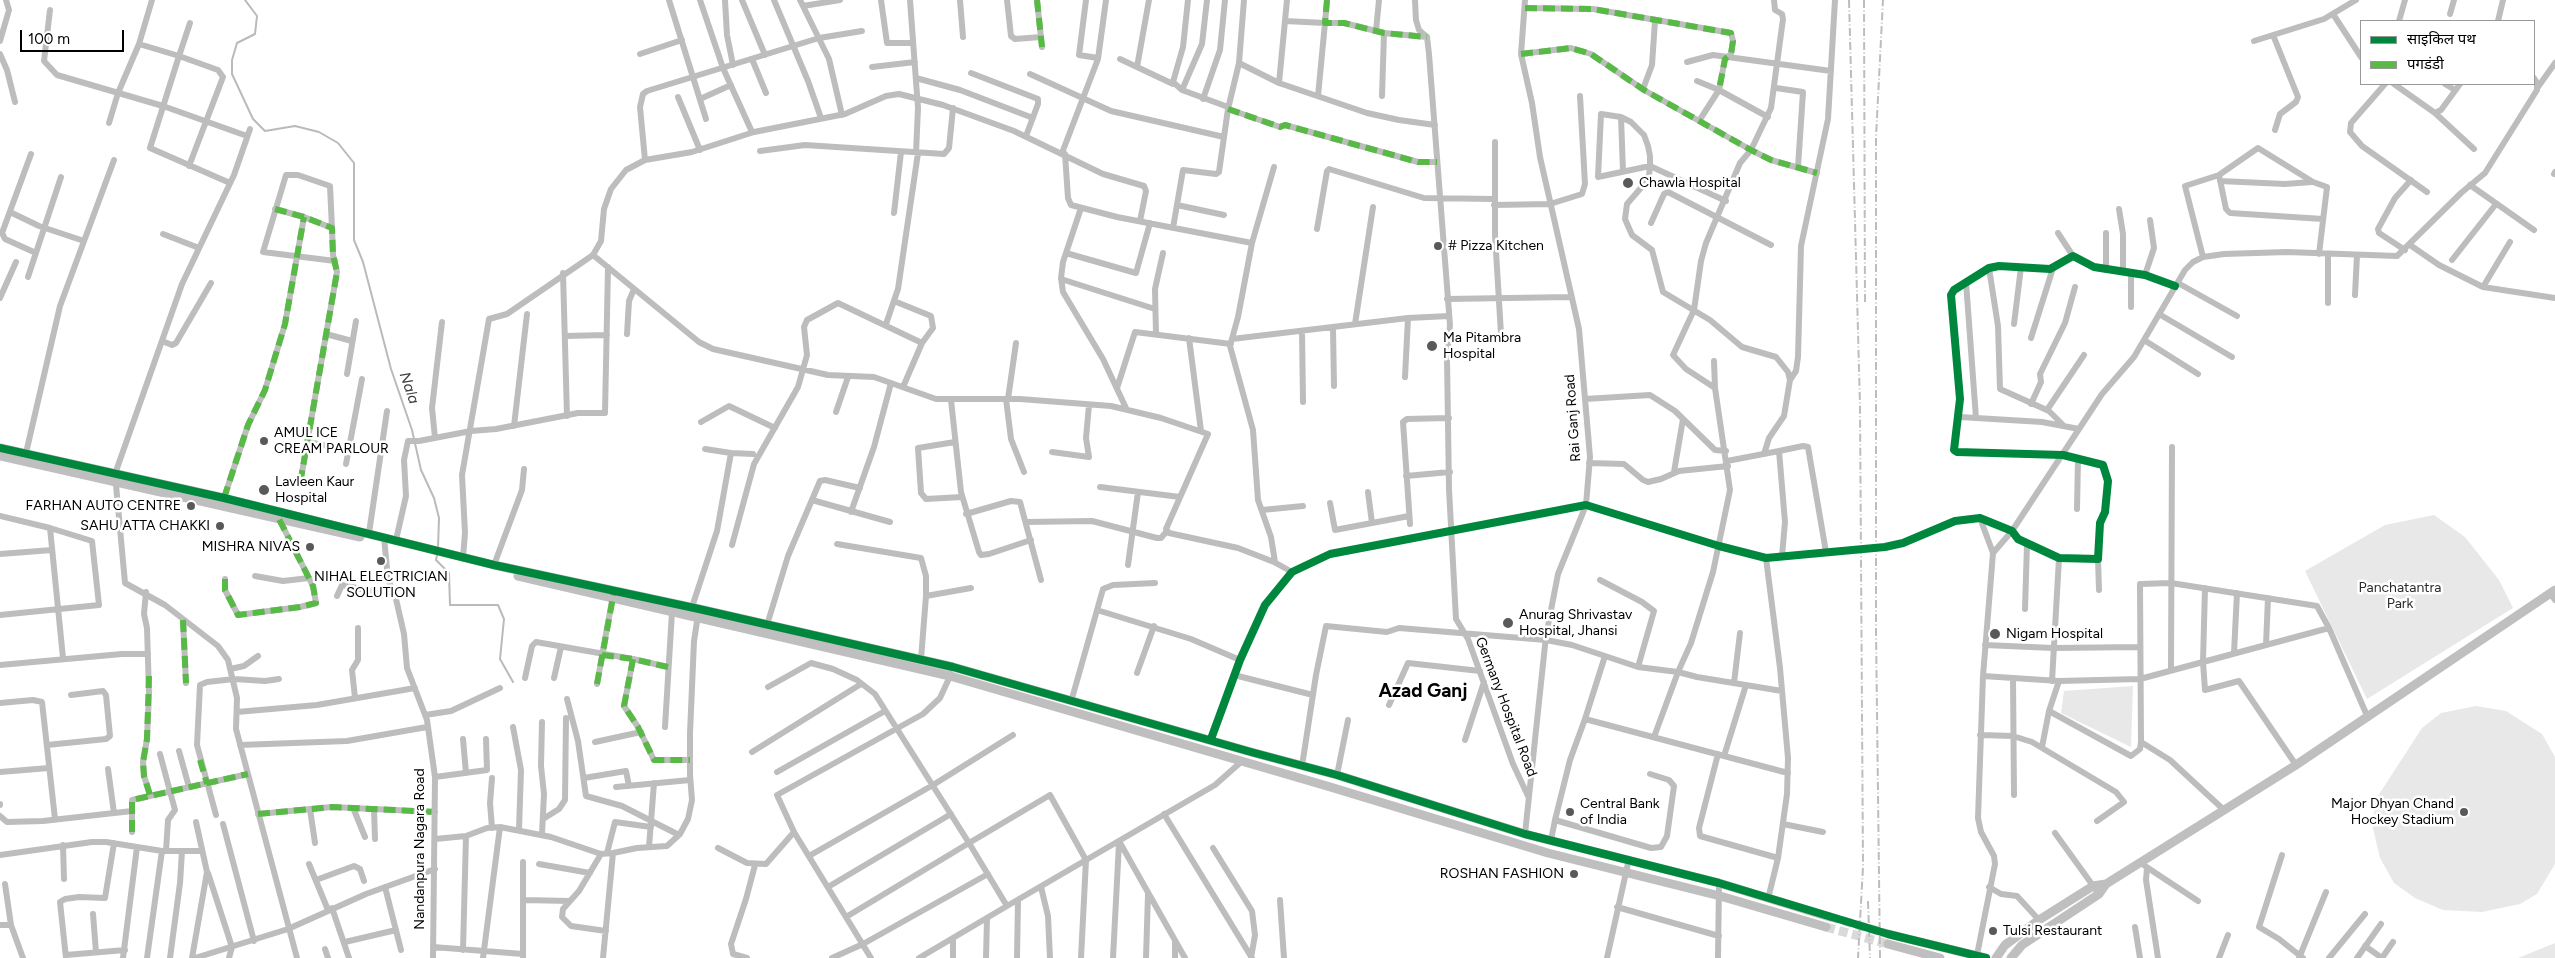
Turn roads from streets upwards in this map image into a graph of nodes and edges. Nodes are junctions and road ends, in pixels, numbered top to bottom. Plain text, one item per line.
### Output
1 (6, 0) edge
2 (152, 0) edge
3 (669, 0) edge
4 (700, 0) edge
5 (725, 0) edge
6 (742, 0) edge
7 (774, 0) edge
8 (840, 0) edge
9 (881, 0) edge
10 (910, 0) edge
11 (960, 0) edge
12 (1007, 0) edge
13 (1037, 0) edge
14 (1086, 0) edge
15 (1106, 0) edge
16 (1148, 0) edge
17 (1188, 0) edge
18 (1207, 0) edge
19 (1224, 0) edge
20 (1244, 0) edge
21 (1287, 0) edge
22 (1327, 0) edge
23 (1378, 0) edge
24 (1415, 0) edge
25 (1525, 0) edge
26 (1774, 0) edge
27 (1835, 0) edge
28 (2356, 0) edge
29 (2405, 0) edge
30 (2454, 0) edge
31 (2504, 0) edge
32 (802, 3) edge
33 (1525, 8) junction
34 (50, 10) dead end
35 (2333, 14) junction
36 (2450, 14) dead end
37 (2399, 20) edge
38 (2498, 20) edge
39 (1285, 21) junction
40 (1655, 21) junction
41 (190, 23) dead end
42 (1325, 23) junction
43 (862, 31) dead end
44 (1376, 31) junction
45 (1384, 32) junction
46 (2273, 35) junction
47 (963, 36) dead end
48 (1041, 37) junction
49 (1426, 37) junction
50 (819, 38) junction
51 (682, 40) junction
52 (0, 41) edge
53 (2254, 41) dead end
54 (913, 43) junction
55 (139, 44) junction
56 (794, 47) junction
57 (1042, 47) dead end
58 (0, 54) edge
59 (640, 54) dead end
60 (1521, 54) junction
61 (765, 55) junction
62 (179, 56) junction
63 (2360, 56) edge
64 (1727, 57) junction
65 (1098, 58) junction
66 (752, 59) junction
67 (1120, 59) dead end
68 (915, 62) junction
69 (1688, 62) dead end
70 (1239, 63) junction
71 (2555, 63) edge
72 (1778, 64) junction
73 (733, 65) junction
74 (872, 67) dead end
75 (1137, 67) junction
76 (723, 68) junction
77 (1831, 71) junction
78 (971, 73) dead end
79 (1030, 74) dead end
80 (692, 78) junction
81 (916, 78) junction
82 (2535, 80) edge
83 (1697, 81) dead end
84 (1279, 82) junction
85 (1174, 84) junction
86 (730, 85) junction
87 (2384, 85) edge
88 (2395, 85) edge
89 (2447, 85) edge
90 (2459, 85) edge
91 (2538, 86) junction
92 (1776, 88) junction
93 (1642, 89) junction
94 (1182, 90) junction
95 (1719, 90) junction
96 (2455, 90) junction
97 (118, 93) junction
98 (766, 93) dead end
99 (1318, 96) junction
100 (1382, 96) dead end
101 (1580, 96) dead end
102 (678, 97) dead end
103 (917, 98) junction
104 (700, 99) junction
105 (1083, 99) junction
106 (1203, 99) junction
107 (15, 102) dead end
108 (164, 106) junction
109 (953, 108) junction
110 (1228, 108) junction
111 (2435, 113) junction
112 (842, 115) junction
113 (1621, 117) junction
114 (1768, 117) junction
115 (821, 118) junction
116 (1033, 118) junction
117 (706, 119) dead end
118 (207, 122) junction
119 (1699, 122) junction
120 (109, 123) dead end
121 (1434, 125) junction
122 (250, 129) dead end
123 (2275, 130) dead end
124 (752, 132) junction
125 (248, 136) junction
126 (1026, 136) junction
127 (1224, 137) junction
128 (1495, 142) dead end
129 (2474, 149) dead end
130 (700, 150) junction
131 (1750, 150) junction
132 (760, 152) dead end
133 (901, 152) junction
134 (917, 153) junction
135 (1064, 153) junction
136 (32, 154) dead end
137 (114, 160) dead end
138 (645, 160) junction
139 (1438, 162) junction
140 (189, 166) junction
141 (1650, 166) junction
142 (1274, 167) dead end
143 (1798, 167) junction
144 (1623, 171) junction
145 (1818, 173) junction
146 (61, 177) dead end
147 (2220, 178) junction
148 (2411, 180) junction
149 (2313, 182) junction
150 (230, 183) junction
151 (2470, 185) junction
152 (2427, 192) dead end
153 (1440, 199) junction
154 (1726, 201) junction
155 (1494, 202) junction
156 (1550, 204) junction
157 (2496, 204) junction
158 (1176, 205) junction
159 (1081, 208) junction
160 (1373, 208) dead end
161 (275, 209) junction
162 (2119, 209) dead end
163 (10, 212) junction
164 (894, 213) dead end
165 (1224, 215) dead end
166 (304, 216) junction
167 (1719, 217) junction
168 (2323, 219) junction
169 (2150, 220) dead end
170 (1140, 221) junction
171 (1150, 223) junction
172 (1651, 223) dead end
173 (45, 228) junction
174 (332, 228) junction
175 (1173, 228) junction
176 (1318, 229) dead end
177 (2534, 230) dead end
178 (2058, 233) dead end
179 (2106, 233) dead end
180 (163, 234) dead end
181 (84, 241) junction
182 (2510, 242) dead end
183 (1252, 243) junction
184 (1771, 245) dead end
185 (2408, 247) junction
186 (199, 248) junction
187 (36, 253) junction
188 (1066, 253) junction
189 (1163, 253) dead end
190 (2319, 254) junction
191 (2328, 254) junction
192 (593, 255) junction
193 (2356, 255) junction
194 (2073, 256) junction
195 (297, 257) junction
196 (2202, 257) junction
197 (2452, 260) dead end
198 (335, 261) junction
199 (16, 262) dead end
200 (608, 267) junction
201 (2021, 267) junction
202 (1989, 268) junction
203 (2053, 268) junction
204 (2106, 270) junction
205 (2123, 272) junction
206 (563, 273) junction
207 (2131, 273) junction
208 (2144, 275) junction
209 (28, 277) dead end
210 (1061, 279) junction
211 (1966, 282) junction
212 (212, 283) dead end
213 (2176, 284) junction
214 (2075, 287) dead end
215 (2483, 287) junction
216 (634, 289) junction
217 (2355, 295) dead end
218 (1571, 297) junction
219 (0, 298) edge
220 (2555, 298) edge
221 (1447, 299) junction
222 (1499, 299) junction
223 (894, 301) junction
224 (2328, 303) dead end
225 (2131, 307) dead end
226 (1155, 309) junction
227 (1694, 310) junction
228 (527, 314) dead end
229 (2159, 314) junction
230 (1449, 316) junction
231 (2237, 316) dead end
232 (1408, 318) junction
233 (356, 321) dead end
234 (442, 322) dead end
235 (886, 324) junction
236 (1355, 324) junction
237 (2014, 324) dead end
238 (1333, 327) junction
239 (1302, 331) junction
240 (326, 334) junction
241 (627, 334) dead end
242 (1156, 334) junction
243 (1501, 334) dead end
244 (607, 335) junction
245 (565, 336) junction
246 (1189, 338) junction
247 (2031, 338) dead end
248 (352, 340) junction
249 (2144, 340) junction
250 (162, 341) junction
251 (1231, 342) junction
252 (922, 343) junction
253 (1016, 343) dead end
254 (2084, 355) dead end
255 (2232, 357) dead end
256 (1714, 361) dead end
257 (804, 369) junction
258 (347, 374) dead end
259 (2198, 374) dead end
260 (848, 377) junction
261 (1405, 377) dead end
262 (362, 379) dead end
263 (1790, 380) junction
264 (891, 383) junction
265 (1334, 386) dead end
266 (903, 387) junction
267 (1116, 388) junction
268 (1715, 388) junction
269 (1007, 399) junction
270 (1585, 399) junction
271 (951, 400) junction
272 (1303, 402) dead end
273 (2031, 404) junction
274 (1089, 405) junction
275 (1126, 408) junction
276 (387, 410) dead end
277 (2046, 410) junction
278 (836, 412) dead end
279 (568, 416) junction
280 (1960, 417) junction
281 (1449, 418) junction
282 (1976, 418) junction
283 (1683, 420) junction
284 (701, 422) dead end
285 (2063, 425) junction
286 (514, 426) junction
287 (775, 428) junction
288 (2079, 430) junction
289 (470, 431) junction
290 (1201, 431) junction
291 (435, 438) junction
292 (308, 442) junction
293 (955, 442) junction
294 (2172, 447) dead end
295 (0, 448) edge
296 (705, 449) dead end
297 (349, 450) junction
298 (1726, 451) junction
299 (1779, 451) junction
300 (1052, 452) dead end
301 (26, 453) junction
302 (731, 453) junction
303 (753, 454) dead end
304 (1764, 454) junction
305 (2063, 455) junction
306 (0, 456) edge
307 (2078, 459) junction
308 (1589, 463) junction
309 (1727, 463) junction
310 (346, 464) dead end
311 (524, 469) dead end
312 (1024, 472) dead end
313 (1450, 472) junction
314 (1674, 472) junction
315 (1406, 476) junction
316 (115, 477) junction
317 (301, 478) dead end
318 (1100, 487) dead end
319 (860, 488) junction
320 (1138, 492) junction
321 (1368, 492) dead end
322 (962, 497) junction
323 (1180, 497) junction
324 (224, 498) junction
325 (812, 500) junction
326 (1330, 504) dead end
327 (1586, 505) junction
328 (1303, 506) dead end
329 (1262, 510) junction
330 (2077, 510) dead end
331 (852, 512) junction
332 (966, 514) junction
333 (0, 516) edge
334 (1409, 516) junction
335 (1980, 518) junction
336 (278, 519) junction
337 (293, 519) junction
338 (890, 522) dead end
339 (1026, 522) junction
340 (1372, 523) junction
341 (1410, 524) dead end
342 (50, 528) junction
343 (1452, 530) junction
344 (1167, 531) junction
345 (2012, 531) junction
346 (369, 533) junction
347 (1132, 533) junction
348 (384, 540) junction
349 (396, 540) junction
350 (1031, 540) junction
351 (837, 544) dead end
352 (2027, 544) junction
353 (732, 545) dead end
354 (1719, 546) junction
355 (1885, 547) tunnel mouth
356 (52, 550) junction
357 (1851, 550) tunnel mouth
358 (429, 552) junction
359 (1826, 552) junction
360 (1993, 553) junction
361 (0, 554) edge
362 (1782, 556) junction
363 (447, 557) junction
364 (463, 558) junction
365 (1766, 558) junction
366 (2059, 558) junction
367 (2098, 558) junction
368 (1275, 562) junction
369 (494, 565) junction
370 (1128, 565) dead end
371 (1292, 572) junction
372 (254, 576) dead end
373 (309, 578) junction
374 (226, 580) dead end
375 (1041, 580) dead end
376 (1600, 580) dead end
377 (1154, 583) dead end
378 (2171, 583) junction
379 (971, 588) dead end
380 (2205, 588) junction
381 (2099, 590) dead end
382 (146, 592) junction
383 (393, 592) junction
384 (2236, 593) junction
385 (2553, 594) edge
386 (613, 595) junction
387 (337, 596) dead end
388 (926, 596) junction
389 (2268, 598) junction
390 (2026, 608) dead end
391 (58, 609) junction
392 (1097, 610) junction
393 (696, 611) junction
394 (672, 612) junction
395 (0, 615) edge
396 (184, 620) junction
397 (767, 624) junction
398 (1154, 626) junction
399 (358, 628) dead end
400 (2329, 628) junction
401 (1740, 633) dead end
402 (1464, 634) junction
403 (1546, 640) junction
404 (1986, 645) junction
405 (2266, 645) junction
406 (561, 647) junction
407 (2140, 647) junction
408 (2053, 648) junction
409 (2234, 653) junction
410 (148, 654) junction
411 (602, 655) junction
412 (258, 656) dead end
413 (1605, 656) junction
414 (63, 658) junction
415 (633, 659) junction
416 (921, 659) junction
417 (1240, 660) junction
418 (2203, 662) junction
419 (0, 665) edge
420 (668, 667) junction
421 (953, 667) junction
422 (1638, 667) junction
423 (230, 669) junction
424 (2171, 670) junction
425 (1480, 671) junction
426 (1678, 672) junction
427 (1137, 674) dead end
428 (1234, 675) junction
429 (950, 676) junction
430 (1983, 676) junction
431 (525, 678) dead end
432 (554, 678) dead end
433 (2013, 678) junction
434 (2140, 678) junction
435 (234, 679) junction
436 (279, 679) dead end
437 (2056, 681) junction
438 (1484, 682) junction
439 (186, 683) dead end
440 (1734, 683) junction
441 (597, 684) dead end
442 (861, 684) junction
443 (1746, 685) junction
444 (768, 687) dead end
445 (415, 688) junction
446 (500, 688) dead end
447 (1782, 691) junction
448 (71, 695) dead end
449 (1313, 695) junction
450 (355, 698) junction
451 (567, 699) dead end
452 (1071, 702) junction
453 (0, 703) edge
454 (1389, 705) dead end
455 (885, 711) junction
456 (2049, 711) junction
457 (237, 712) junction
458 (425, 715) junction
459 (566, 718) dead end
460 (2368, 718) junction
461 (1585, 719) junction
462 (1348, 720) dead end
463 (542, 722) dead end
464 (428, 727) junction
465 (513, 727) dead end
466 (665, 727) dead end
467 (896, 728) junction
468 (1178, 730) junction
469 (641, 732) junction
470 (1013, 735) dead end
471 (1980, 735) junction
472 (2013, 736) junction
473 (1654, 737) junction
474 (462, 739) dead end
475 (486, 739) dead end
476 (1211, 739) junction
477 (1465, 740) dead end
478 (595, 742) dead end
479 (1174, 742) junction
480 (2141, 742) junction
481 (47, 745) junction
482 (240, 745) junction
483 (2042, 747) junction
484 (179, 751) dead end
485 (752, 752) dead end
486 (160, 754) dead end
487 (1721, 755) junction
488 (690, 760) junction
489 (1241, 762) junction
490 (2296, 765) junction
491 (1302, 766) junction
492 (49, 768) junction
493 (108, 770) dead end
494 (0, 772) edge
495 (777, 772) dead end
496 (466, 773) junction
497 (1788, 773) junction
498 (248, 774) junction
499 (1337, 774) junction
500 (1650, 774) dead end
501 (435, 777) junction
502 (492, 778) dead end
503 (584, 778) junction
504 (690, 780) junction
505 (654, 783) junction
506 (207, 784) junction
507 (933, 785) junction
508 (628, 786) junction
509 (188, 787) junction
510 (616, 787) dead end
511 (169, 791) junction
512 (150, 795) junction
513 (2014, 795) dead end
514 (1529, 797) junction
515 (374, 808) junction
516 (310, 809) junction
517 (354, 810) junction
518 (2224, 810) junction
519 (132, 811) junction
520 (435, 812) junction
521 (114, 813) junction
522 (258, 814) junction
523 (951, 814) junction
524 (1164, 814) junction
525 (216, 815) dead end
526 (0, 816) edge
527 (542, 819) junction
528 (55, 820) junction
529 (1555, 820) junction
530 (2098, 821) dead end
531 (196, 822) dead end
532 (224, 824) dead end
533 (651, 824) junction
534 (1783, 824) junction
535 (500, 827) junction
536 (492, 828) junction
537 (519, 830) junction
538 (132, 832) dead end
539 (794, 832) junction
540 (1823, 832) dead end
541 (2055, 833) dead end
542 (542, 834) junction
543 (1525, 834) junction
544 (679, 835) junction
545 (466, 836) junction
546 (365, 837) dead end
547 (375, 838) dead end
548 (435, 839) junction
549 (1551, 840) junction
550 (1119, 841) junction
551 (114, 843) junction
552 (969, 843) junction
553 (316, 844) dead end
554 (63, 845) junction
555 (137, 847) junction
556 (649, 847) junction
557 (718, 848) dead end
558 (1212, 848) dead end
559 (164, 851) junction
560 (182, 851) junction
561 (202, 851) junction
562 (0, 854) edge
563 (607, 854) junction
564 (2282, 855) dead end
565 (809, 856) junction
566 (1778, 858) junction
567 (1628, 859) junction
568 (1086, 860) junction
569 (523, 862) dead end
570 (309, 864) dead end
571 (539, 864) dead end
572 (2144, 864) junction
573 (755, 865) junction
574 (435, 869) junction
575 (207, 872) junction
576 (590, 874) junction
577 (988, 874) junction
578 (1625, 874) junction
579 (64, 879) dead end
580 (316, 880) junction
581 (364, 881) dead end
582 (1719, 883) junction
583 (5, 884) dead end
584 (2106, 884) junction
585 (2093, 886) junction
586 (385, 887) junction
587 (828, 887) junction
588 (1040, 887) junction
589 (1989, 887) junction
590 (2326, 892) dead end
591 (1148, 894) junction
592 (2099, 894) junction
593 (1720, 896) junction
594 (1768, 899) junction
595 (523, 900) junction
596 (1018, 900) junction
597 (1280, 900) dead end
598 (570, 901) junction
599 (2198, 901) dead end
600 (1007, 906) junction
601 (1617, 907) junction
602 (330, 909) junction
603 (93, 914) dead end
604 (2365, 914) dead end
605 (846, 917) junction
606 (1830, 917) tunnel mouth
607 (987, 918) junction
608 (2039, 920) junction
609 (2381, 924) dead end
610 (0, 925) edge
611 (11, 925) junction
612 (1826, 927) tunnel mouth
613 (2135, 927) dead end
614 (288, 928) junction
615 (396, 930) junction
616 (606, 931) junction
617 (2228, 935) dead end
618 (1719, 936) junction
619 (953, 939) junction
620 (254, 941) junction
621 (345, 942) junction
622 (1176, 942) junction
623 (2393, 942) dead end
624 (863, 944) junction
625 (2366, 946) junction
626 (232, 947) junction
627 (433, 947) junction
628 (325, 949) dead end
629 (124, 950) junction
630 (401, 950) dead end
631 (464, 950) junction
632 (96, 952) junction
633 (483, 954) edge
634 (66, 956) edge
635 (523, 956) edge
636 (1981, 957) edge
637 (23, 958) edge
638 (123, 958) edge
639 (147, 958) edge
640 (170, 958) edge
641 (195, 958) edge
642 (230, 958) edge
643 (297, 958) edge
644 (328, 958) edge
645 (349, 958) edge
646 (433, 958) edge
647 (603, 958) edge
648 (747, 958) edge
649 (832, 958) edge
650 (871, 958) edge
651 (921, 958) edge
652 (953, 958) edge
653 (986, 958) edge
654 (1017, 958) edge
655 (1050, 958) edge
656 (1081, 958) edge
657 (1113, 958) edge
658 (1146, 958) edge
659 (1175, 958) edge
660 (1185, 958) edge
661 (1252, 958) edge
662 (1284, 958) edge
663 (1607, 958) edge
664 (1718, 958) edge
665 (1940, 958) edge
666 (1996, 958) edge
667 (2011, 958) edge
668 (2140, 958) edge
669 (2158, 958) edge
670 (2219, 958) edge
671 (2301, 958) edge
672 (2329, 958) edge
673 (2357, 958) edge

1 - 52 street
2 - 55 street
3 - 51 street
4 - 76 street
5 - 73 street
6 - 61 street
7 - 56 street
8 - 32 street
9 - 54 street
10 - 54 street
11 - 47 street
12 - 48 street
13 - 48 street
14 - 65 street
15 - 65 street
16 - 75 street
17 - 85 street
18 - 94 street
19 - 106 street
20 - 70 street
21 - 39 street
22 - 42 street
23 - 44 street
24 - 49 street, Germany Hospital Road
25 - 33 street, Rai Ganj Road
26 - 72 street
27 - 77 street
28 - 35 street
29 - 37 street
30 - 36 street
31 - 38 street
32 - 50 street
33 - 40 street
33 - 60 street, Rai Ganj Road
34 - 97 street
35 - 46 street
35 - 63 street
39 - 42 street
39 - 84 street
40 - 64 street
40 - 93 street
41 - 62 street
42 - 44 street
42 - 99 street
43 - 50 street
44 - 45 street
45 - 49 street
45 - 100 street
46 - 53 street
46 - 123 street
48 - 57 street
49 - 121 street, Germany Hospital Road
50 - 56 street
50 - 112 street
51 - 59 street
51 - 80 street
54 - 68 street
55 - 62 street
55 - 97 street
56 - 61 street
56 - 115 street
58 - 107 street
60 - 93 street
60 - 156 street, Rai Ganj Road
61 - 66 street
62 - 108 street
62 - 118 street
64 - 69 street
64 - 72 street
64 - 95 street
65 - 105 street
66 - 73 street
66 - 98 street
67 - 75 street
68 - 74 street
68 - 81 street
70 - 84 street
70 - 110 street
71 - 91 street
72 - 77 street
72 - 92 street
73 - 76 street
75 - 85 street
76 - 80 street
76 - 86 street
77 - 145 street
78 - 116 street
79 - 105 street
80 - 104 street
80 - 138 street
81 - 103 street
81 - 116 street
82 - 91 street
83 - 95 street
84 - 99 street
85 - 94 street
86 - 104 street
86 - 124 street
87 - 148 street
88 - 111 street
89 - 96 street
90 - 96 street
91 - 151 street
92 - 114 street
92 - 143 street
93 - 119 street
94 - 106 street
95 - 114 street
95 - 119 street
96 - 111 street
97 - 108 street
97 - 120 street
99 - 121 street
101 - 156 street
102 - 130 street
103 - 109 street
103 - 112 street
103 - 134 street
104 - 117 street
105 - 127 street
105 - 135 street
106 - 110 street
108 - 118 street
108 - 140 street
109 - 126 street
109 - 134 street
110 - 127 street
110 - 139 street
111 - 129 street
112 - 115 street
113 - 141 street
113 - 144 street
113 - 144 street
114 - 131 street
115 - 124 street
116 - 126 street
118 - 125 street
118 - 140 street
119 - 131 street
121 - 139 street, Germany Hospital Road
122 - 125 street
124 - 130 street
125 - 150 street
126 - 135 street
127 - 158 street
128 - 155 street
130 - 138 street
131 - 143 street
131 - 154 street
132 - 133 street
133 - 134 street
133 - 164 street
134 - 223 street
135 - 159 street
135 - 170 street
136 - 163 street
137 - 181 street
138 - 192 street
139 - 153 street, Germany Hospital Road
140 - 150 street
141 - 144 street
141 - 154 street
141 - 227 street
142 - 183 street
143 - 145 street
145 - 263 street
146 - 173 street
147 - 149 street
147 - 149 street
147 - 168 street
147 - 196 street
148 - 152 street
148 - 185 street
149 - 168 street
150 - 186 street
151 - 157 street
151 - 185 street
153 - 155 street
153 - 176 street
153 - 221 street, Germany Hospital Road
154 - 167 street
155 - 156 street
155 - 222 street
156 - 218 street, Rai Ganj Road
157 - 177 street
157 - 197 street
158 - 165 street
158 - 175 street
159 - 170 street
159 - 188 street
160 - 236 street
161 - 166 street
161 - 174 street
161 - 195 street
162 - 205 street
163 - 173 street
163 - 187 street
166 - 174 street
166 - 195 street
167 - 172 street
167 - 184 street
167 - 227 street
168 - 190 street
169 - 208 street
170 - 171 street
171 - 175 street
171 - 188 street
173 - 181 street
173 - 187 street
174 - 198 street
175 - 183 street
178 - 194 street
179 - 204 street
180 - 186 street
181 - 301 street
182 - 215 street
183 - 251 street
185 - 193 street
185 - 215 street
186 - 250 street
187 - 209 street
188 - 210 street
189 - 226 street
190 - 191 street
190 - 196 street
191 - 193 street
191 - 224 street
192 - 200 street
192 - 206 street
193 - 217 street
194 - 203 street
194 - 204 street
195 - 198 street
195 - 324 street
196 - 213 street
198 - 240 street
199 - 219 street
200 - 216 street
200 - 244 street
201 - 202 street
201 - 203 street
201 - 237 street
202 - 211 street
202 - 273 street
203 - 247 street
204 - 205 street
205 - 207 street
206 - 245 street
206 - 289 street
207 - 208 street
207 - 225 street
208 - 213 street
210 - 226 street
210 - 267 street
211 - 280 street
211 - 282 street
212 - 250 street
213 - 229 street
213 - 231 street
214 - 273 street
215 - 220 street
216 - 241 street
216 - 257 street
218 - 222 street
218 - 270 street, Rai Ganj Road
221 - 222 street
221 - 230 street, Germany Hospital Road
222 - 243 street
223 - 235 street
223 - 252 street
226 - 242 street
227 - 263 street
227 - 268 street
228 - 286 street
229 - 249 street
229 - 255 street
230 - 232 street
230 - 281 street, Germany Hospital Road
232 - 236 street
232 - 261 street
233 - 248 street
234 - 291 street
235 - 252 street
235 - 257 street
236 - 238 street
238 - 239 street
238 - 265 street
239 - 251 street
239 - 272 street
240 - 248 street
240 - 292 street
242 - 246 street
242 - 267 street
244 - 245 street
244 - 279 street
245 - 279 street
246 - 251 street
246 - 290 street
248 - 258 street
249 - 259 street
249 - 288 street
250 - 316 street
251 - 329 street
252 - 266 street
253 - 269 street
254 - 277 street
256 - 268 street
257 - 260 street
257 - 287 street
260 - 264 street
260 - 278 street
262 - 297 street
263 - 304 street
264 - 266 street
264 - 319 street
266 - 271 street
267 - 275 street
268 - 298 street
269 - 271 street
269 - 274 street
269 - 312 street
270 - 283 street
270 - 308 street, Rai Ganj Road
271 - 293 street
273 - 277 street
274 - 275 street
274 - 300 street
275 - 290 street
276 - 346 street
277 - 285 street
279 - 286 street
280 - 282 street
280 - 305 street
281 - 313 street, Germany Hospital Road
281 - 315 street
282 - 285 street
283 - 298 street
283 - 314 street
284 - 287 street
285 - 288 street
286 - 289 street
287 - 353 street
288 - 305 street
289 - 291 street
289 - 364 street
290 - 323 street
291 - 349 street
292 - 297 street
292 - 317 street
293 - 322 street
293 - 322 street
294 - 378 street
295 - 301 street
296 - 302 street
297 - 310 street
298 - 309 street
299 - 304 street
299 - 359 street
299 - 362 street
301 - 316 street
302 - 303 street
302 - 393 street
304 - 309 street
305 - 307 street
305 - 345 street
306 - 316 street
307 - 330 street
307 - 367 street
308 - 314 street
308 - 327 street, Rai Ganj Road
309 - 314 street
309 - 354 street
311 - 369 street
313 - 315 street
313 - 343 street, Germany Hospital Road
315 - 334 street
316 - 324 street
316 - 336 street
316 - 382 street
318 - 320 street
319 - 325 street
319 - 331 street
320 - 323 street
320 - 347 street
321 - 340 street
322 - 332 street
323 - 344 street
324 - 337 street
325 - 331 street
325 - 397 street
326 - 340 street
327 - 343 street
327 - 354 street
327 - 403 street, Rai Ganj Road
328 - 329 street
329 - 368 street
331 - 338 street
332 - 339 street
332 - 350 street
333 - 342 street
334 - 340 street
334 - 341 street
335 - 345 street
335 - 355 street
335 - 360 street
336 - 337 street
336 - 373 street
337 - 346 street
337 - 348 street
339 - 347 street
339 - 350 street
342 - 356 street
342 - 391 street
343 - 371 street
343 - 402 street, Germany Hospital Road
344 - 347 street
344 - 368 street
345 - 352 street
345 - 360 street
346 - 348 street
347 - 370 street
348 - 349 street
348 - 358 street
348 - 383 street, Nandanpura Nagara Road
349 - 358 street
350 - 375 street
351 - 388 street
352 - 366 street
352 - 390 street
354 - 365 street
354 - 426 street
356 - 361 street
356 - 391 street
357 - 359 street
358 - 363 street
359 - 362 street
360 - 404 street
362 - 365 street
363 - 364 street
363 - 386 street
364 - 369 street
365 - 447 street
366 - 367 street
366 - 408 street
367 - 381 street
368 - 371 street
369 - 386 street
371 - 417 street
372 - 373 street
373 - 374 street
376 - 422 street
377 - 392 street
378 - 380 street
378 - 407 street
378 - 424 street
379 - 388 street
380 - 384 street
380 - 418 street
382 - 396 street
382 - 410 street
383 - 387 street
383 - 445 street, Nandanpura Nagara Road
384 - 389 street
384 - 409 street
385 - 460 street
386 - 393 street
386 - 394 street
386 - 411 street
388 - 416 street
389 - 400 street
389 - 405 street
391 - 395 street
391 - 414 street
392 - 398 street
392 - 452 street
393 - 394 street
393 - 397 street
393 - 429 street
393 - 488 street
394 - 420 street
396 - 423 street
396 - 439 street
397 - 416 street
398 - 417 street
398 - 427 street
399 - 450 street
400 - 405 street
400 - 460 street
401 - 440 street
402 - 403 street
402 - 425 street, Germany Hospital Road
402 - 449 street
403 - 413 street
403 - 514 street, Rai Ganj Road
404 - 408 street
404 - 430 street
405 - 409 street
406 - 411 street
406 - 431 street
406 - 432 street
407 - 408 street
407 - 434 street
408 - 437 street
409 - 418 street
410 - 414 street
410 - 512 street
411 - 415 street
411 - 441 street
412 - 423 street
413 - 422 street
413 - 461 street
414 - 419 street
415 - 420 street
415 - 469 street
416 - 421 street
417 - 428 street
418 - 424 street
418 - 490 street
420 - 466 street
421 - 429 street
421 - 452 street
422 - 426 street
423 - 435 street
424 - 434 street
425 - 438 street, Germany Hospital Road
425 - 454 street
426 - 440 street
426 - 473 street
428 - 449 street
428 - 476 street
429 - 467 street
429 - 479 street
430 - 433 street
430 - 471 street
433 - 437 street
433 - 472 street
434 - 437 street
434 - 480 street
435 - 436 street
435 - 457 street
435 - 506 street
437 - 456 street
438 - 477 street
438 - 514 street, Germany Hospital Road
440 - 443 street
442 - 444 street
442 - 455 street
442 - 485 street
443 - 447 street
443 - 487 street
445 - 450 street
445 - 458 street, Nandanpura Nagara Road
446 - 458 street
447 - 497 street
448 - 481 street
449 - 491 street
450 - 457 street
451 - 503 street
452 - 468 street
453 - 481 street
455 - 467 street
455 - 495 street
456 - 480 street
456 - 483 street
457 - 482 street
458 - 464 street, Nandanpura Nagara Road
459 - 527 street
460 - 490 street
461 - 473 street
461 - 529 street
462 - 499 street
463 - 527 street
464 - 482 street
464 - 501 street, Nandanpura Nagara Road
465 - 537 street
467 - 507 street
467 - 539 street
468 - 476 street
468 - 479 street
469 - 478 street
469 - 488 street
470 - 507 street
471 - 472 street
471 - 589 street
472 - 483 street
472 - 513 street
473 - 487 street
474 - 496 street
475 - 496 street
476 - 491 street
479 - 489 street
480 - 518 street
481 - 492 street
482 - 498 street
483 - 530 street
484 - 509 street
486 - 511 street
487 - 497 street
487 - 566 street
488 - 504 street
489 - 524 street
489 - 578 street
490 - 518 street
491 - 499 street
492 - 494 street
492 - 528 street
493 - 521 street
496 - 501 street
497 - 534 street
498 - 506 street
498 - 522 street
499 - 543 street
500 - 529 street
501 - 520 street, Nandanpura Nagara Road
502 - 536 street
503 - 508 street
503 - 533 street
504 - 505 street
504 - 544 street
505 - 508 street
505 - 533 street
506 - 509 street
506 - 525 street
507 - 523 street
507 - 565 street
508 - 510 street
509 - 511 street
511 - 512 street
511 - 559 street
512 - 519 street
514 - 543 street, Rai Ganj Road
515 - 517 street
515 - 520 street
515 - 547 street
516 - 517 street
516 - 522 street
516 - 553 street
517 - 546 street
518 - 572 street
519 - 521 street
519 - 538 street
520 - 548 street, Nandanpura Nagara Road
521 - 528 street
522 - 614 street
523 - 552 street
523 - 587 street
524 - 550 street
524 - 661 street
526 - 528 street
527 - 542 street
529 - 549 street
531 - 561 street
532 - 620 street
533 - 544 street
533 - 556 street
533 - 563 street
534 - 540 street
534 - 566 street
535 - 536 street
535 - 537 street
535 - 633 street
536 - 545 street
537 - 542 street
539 - 565 street
539 - 573 street
541 - 585 street
542 - 563 street
543 - 549 street
544 - 556 street
545 - 548 street
545 - 631 street
548 - 574 street, Nandanpura Nagara Road
549 - 567 street
550 - 568 street
550 - 591 street
550 - 657 street
551 - 554 street
551 - 555 street
551 - 634 street
552 - 568 street
552 - 577 street
552 - 605 street
554 - 562 street
554 - 579 street
555 - 559 street
555 - 629 street
556 - 563 street
557 - 573 street
558 - 661 street
559 - 560 street
559 - 639 street
560 - 561 street
560 - 640 street
561 - 575 street
563 - 576 street
563 - 616 street
564 - 671 street
565 - 587 street
566 - 594 street
567 - 578 street
567 - 582 street
568 - 588 street
568 - 656 street
569 - 595 street
570 - 580 street
571 - 576 street
572 - 584 street
572 - 599 street
572 - 669 street
573 - 648 street
574 - 586 street
574 - 627 street, Nandanpura Nagara Road
575 - 626 street
575 - 641 street
576 - 598 street
577 - 600 street
577 - 624 street
578 - 593 street
578 - 601 street
580 - 581 street
580 - 602 street
582 - 593 street
582 - 594 street
583 - 611 street
584 - 585 street
584 - 592 street
585 - 592 street
585 - 608 street
586 - 602 street
586 - 615 street
587 - 605 street
588 - 596 street
588 - 655 street
589 - 608 street
589 - 636 street
590 - 671 street
591 - 622 street
591 - 658 street
592 - 667 street
593 - 612 street
593 - 618 street
594 - 606 street
595 - 598 street
595 - 635 street
596 - 600 street
596 - 654 street
597 - 662 street
598 - 616 street
600 - 607 street
601 - 618 street
601 - 663 street
602 - 614 street
602 - 621 street
603 - 632 street
604 - 672 street
605 - 624 street
607 - 619 street
607 - 653 street
608 - 666 street
609 - 625 street
610 - 611 street
611 - 637 street
613 - 668 street
614 - 620 street
614 - 643 street
615 - 621 street
615 - 630 street
616 - 647 street
617 - 670 street
618 - 664 street
619 - 651 street
619 - 652 street
620 - 626 street
621 - 645 street
622 - 659 street
622 - 660 street
623 - 625 street
624 - 649 street
624 - 650 street
625 - 673 street
626 - 641 street
626 - 642 street
627 - 631 street
627 - 646 street, Nandanpura Nagara Road
628 - 644 street
629 - 632 street
629 - 638 street
631 - 633 street
632 - 634 street
633 - 635 street
636 - 665 street

